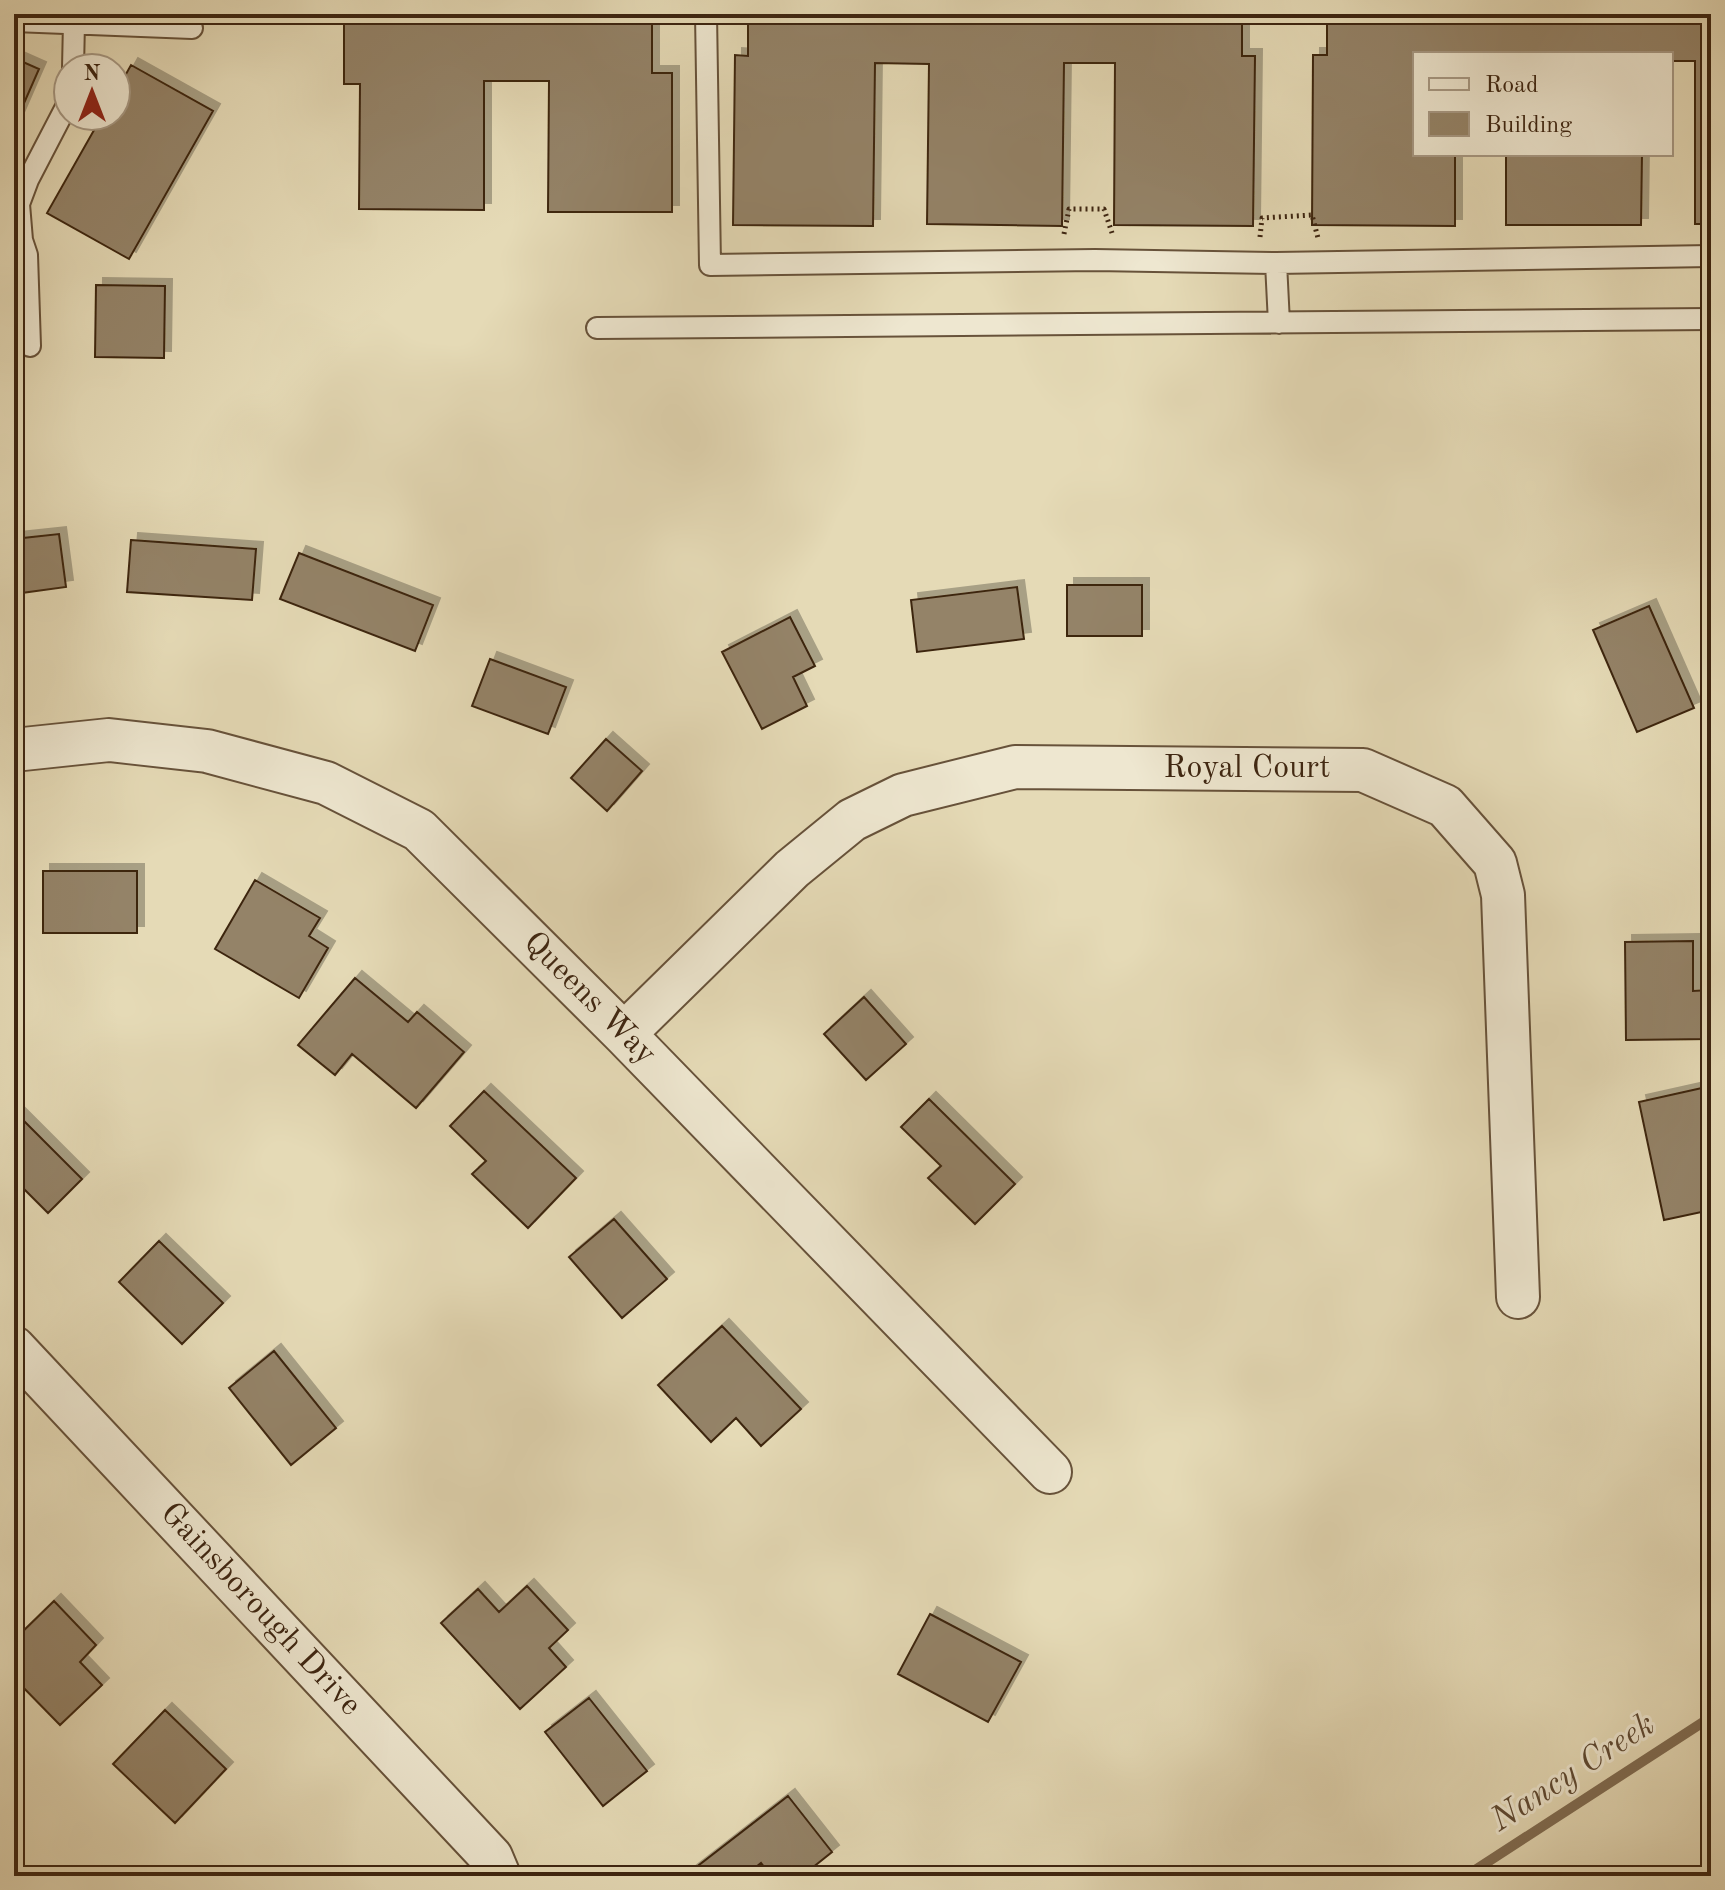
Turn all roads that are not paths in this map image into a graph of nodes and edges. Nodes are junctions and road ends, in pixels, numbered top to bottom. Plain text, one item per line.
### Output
1 (706, 14) edge
2 (14, 21) edge
3 (74, 22) junction
4 (192, 28) dead end
5 (73, 52) edge
6 (53, 132) edge
7 (18, 240) edge
8 (1711, 256) edge
9 (1276, 263) junction
10 (1711, 319) edge
11 (1279, 323) junction
12 (597, 328) dead end
13 (30, 346) dead end
14 (14, 750) edge
15 (624, 1034) junction
16 (1518, 1297) dead end
17 (14, 1348) edge
18 (1050, 1472) dead end
19 (499, 1876) edge

1 - 9 lane
2 - 3 lane
3 - 4 lane
3 - 5 lane
6 - 7 lane
7 - 13 lane
8 - 9 lane
9 - 11 lane
10 - 11 lane
11 - 12 lane
14 - 15 street, Queens Way
15 - 16 street, Royal Court
15 - 18 street, Queens Way
17 - 19 street, Gainsborough Drive

